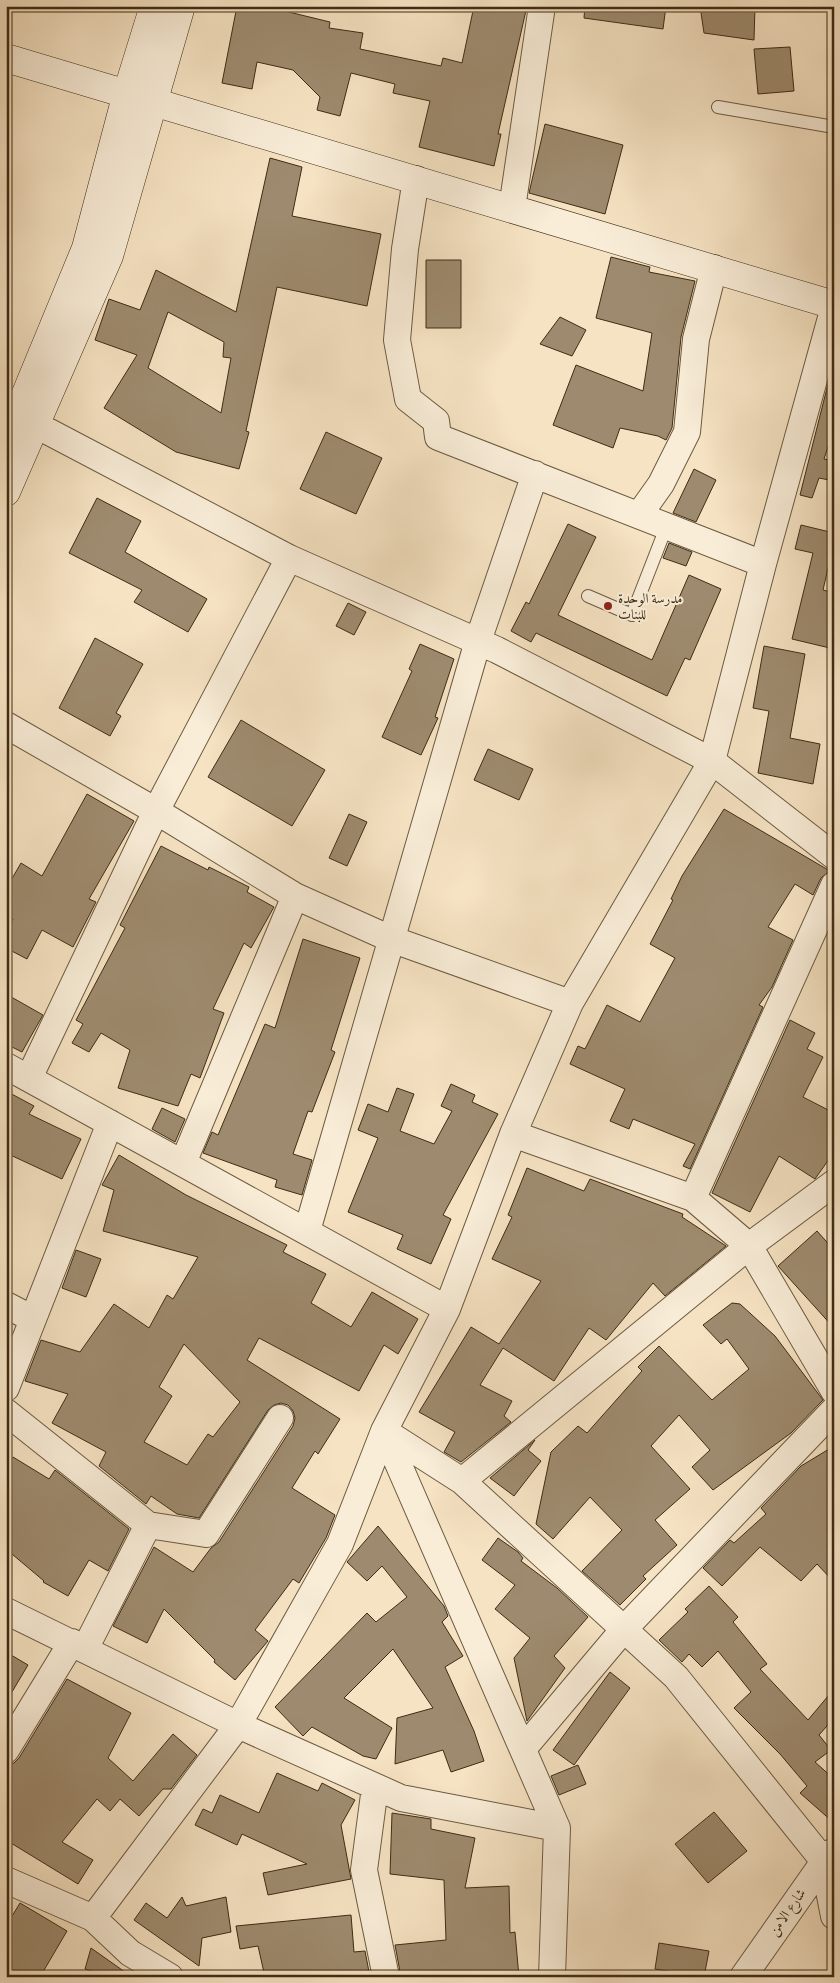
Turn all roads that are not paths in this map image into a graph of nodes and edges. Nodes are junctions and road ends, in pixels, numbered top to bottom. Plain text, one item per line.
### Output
1 (154, 6) edge
2 (181, 6) edge
3 (542, 6) edge
4 (6, 58) edge
5 (127, 93) junction
6 (153, 101) junction
7 (718, 107) dead end
8 (834, 127) edge
9 (416, 179) junction
10 (512, 208) junction
11 (714, 268) junction
12 (834, 306) edge
13 (16, 427) edge
14 (535, 474) junction
15 (6, 492) edge
16 (639, 514) junction
17 (667, 525) junction
18 (289, 558) junction
19 (763, 564) junction
20 (588, 596) dead end
21 (478, 642) junction
22 (6, 725) edge
23 (712, 761) junction
24 (156, 811) junction
25 (834, 856) edge
26 (834, 885) edge
27 (295, 896) junction
28 (391, 939) junction
29 (570, 1003) junction
30 (17, 1072) edge
31 (110, 1123) junction
32 (513, 1134) junction
33 (183, 1163) junction
34 (834, 1184) edge
35 (693, 1198) junction
36 (307, 1231) junction
37 (749, 1246) junction
38 (6, 1305) edge
39 (447, 1309) junction
40 (33, 1319) junction
41 (6, 1388) edge
42 (834, 1392) edge
43 (834, 1410) edge
44 (6, 1412) edge
45 (280, 1418) dead end
46 (384, 1431) junction
47 (462, 1481) junction
48 (148, 1525) junction
49 (6, 1611) edge
50 (624, 1629) junction
51 (79, 1646) junction
52 (238, 1725) junction
53 (523, 1749) junction
54 (6, 1750) edge
55 (375, 1787) junction
56 (557, 1828) junction
57 (828, 1855) edge
58 (6, 1880) edge
59 (834, 1916) edge
60 (94, 1918) junction
61 (170, 1977) edge
62 (386, 1977) edge
63 (552, 1977) edge
64 (743, 1977) edge

1 - 5 street
2 - 6 street
3 - 10 street
4 - 5 street
5 - 6 street
5 - 13 street
6 - 9 street
6 - 13 street
7 - 8 lane
9 - 10 street
9 - 14 street
10 - 11 street
11 - 12 street
11 - 16 street
12 - 19 street
13 - 15 street
13 - 18 street
14 - 16 street
14 - 21 street
16 - 17 street
17 - 19 street
17 - 20 lane
18 - 21 street
18 - 24 street
19 - 23 street
21 - 23 street
21 - 28 street
22 - 24 street
23 - 25 street
23 - 29 street
24 - 27 street
24 - 30 street
26 - 35 street
27 - 28 street
27 - 33 street
28 - 29 street
28 - 36 street
29 - 32 street
30 - 31 street
31 - 33 street
31 - 40 street
32 - 35 street
32 - 39 street
33 - 36 street
34 - 37 street
35 - 37 street
36 - 39 street
37 - 42 street
37 - 47 street
38 - 40 street
39 - 46 street
40 - 41 street
43 - 50 street
44 - 48 street
45 - 48 street
46 - 47 street
46 - 52 street
46 - 53 street
47 - 50 street
48 - 51 street
49 - 51 street
50 - 53 street
50 - 57 street
51 - 52 street
51 - 54 street
52 - 55 street
52 - 60 street
53 - 56 street
55 - 56 street
55 - 62 street
56 - 63 street
57 - 59 street
57 - 64 street, شارع الامن
58 - 60 street
60 - 61 street

